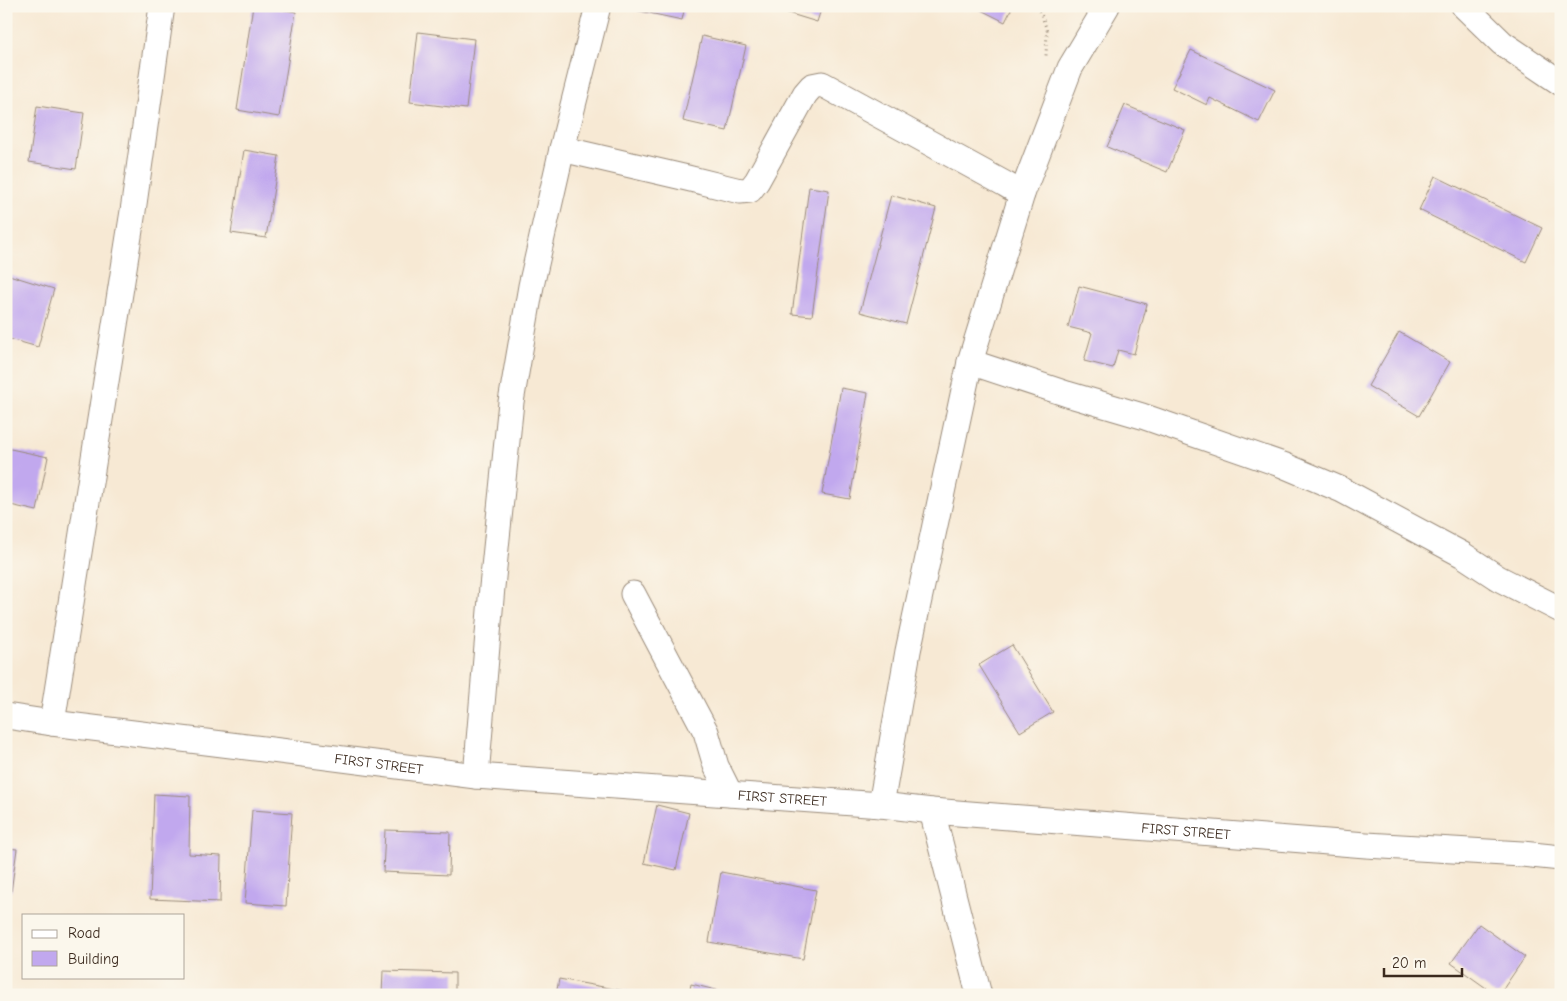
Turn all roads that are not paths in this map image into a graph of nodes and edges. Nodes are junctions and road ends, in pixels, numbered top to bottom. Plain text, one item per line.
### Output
1 (162, 6) edge
2 (598, 6) edge
3 (1107, 6) edge
4 (1464, 6) edge
5 (1561, 83) edge
6 (562, 149) junction
7 (1022, 194) junction
8 (970, 362) junction
9 (634, 594) dead end
10 (1561, 610) edge
11 (6, 716) edge
12 (52, 723) junction
13 (476, 776) junction
14 (730, 794) junction
15 (881, 805) junction
16 (932, 811) junction
17 (1561, 858) edge
18 (979, 995) edge

1 - 12 street
2 - 6 street
3 - 7 street
4 - 5 street
6 - 7 street
6 - 13 street
7 - 8 street
8 - 10 street
8 - 15 street
9 - 14 street
11 - 12 street, FIRST STREET
12 - 13 street, FIRST STREET
13 - 14 street, FIRST STREET
14 - 15 street, FIRST STREET
15 - 16 street, FIRST STREET
16 - 17 street, FIRST STREET
16 - 18 street

